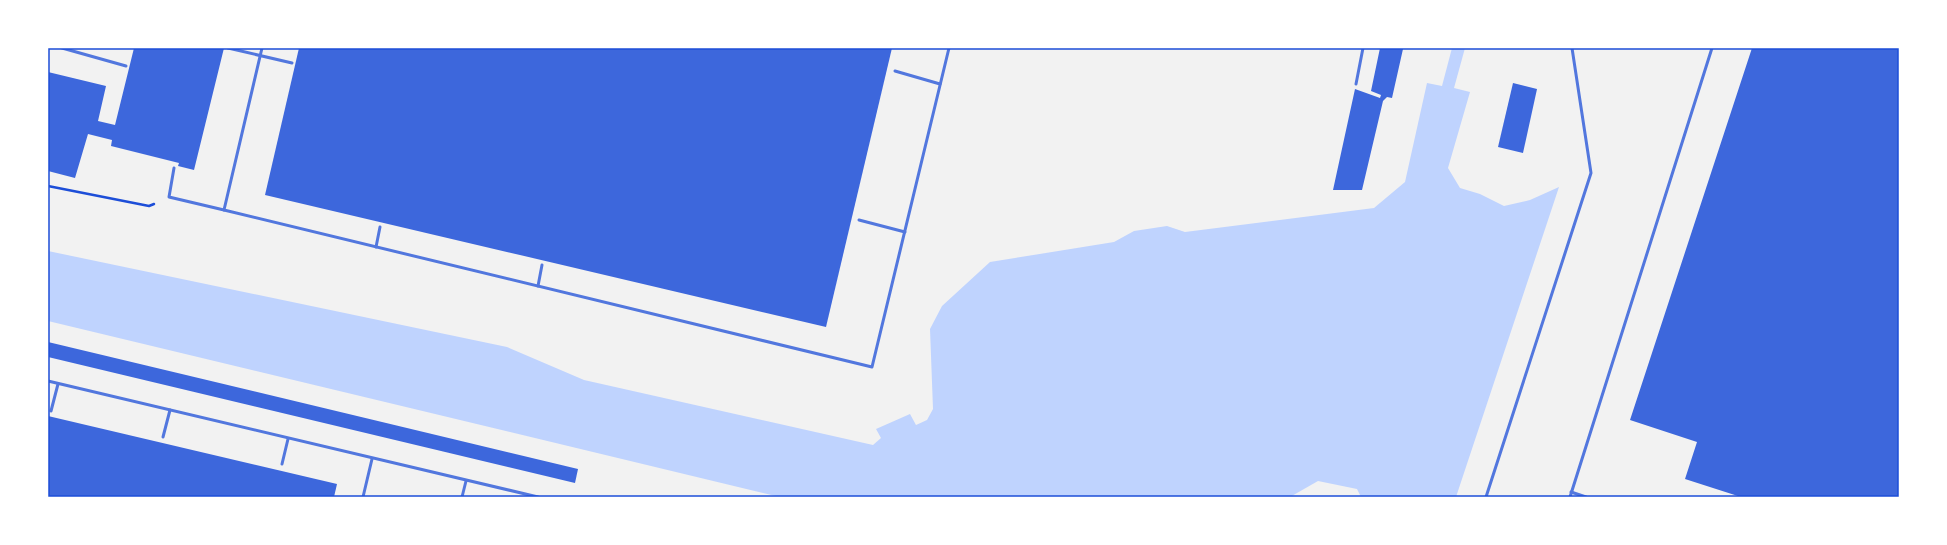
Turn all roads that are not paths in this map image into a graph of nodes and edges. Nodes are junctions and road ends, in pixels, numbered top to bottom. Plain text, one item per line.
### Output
1 (62, 48) edge
2 (80, 48) edge
3 (228, 48) edge
4 (262, 48) edge
5 (949, 48) edge
6 (1363, 48) edge
7 (1572, 48) edge
8 (1712, 48) edge
9 (79, 53) junction
10 (260, 56) junction
11 (292, 63) dead end
12 (126, 66) dead end
13 (895, 71) dead end
14 (940, 84) junction
15 (1356, 84) dead end
16 (174, 168) dead end
17 (224, 210) junction
18 (859, 220) dead end
19 (380, 227) dead end
20 (905, 232) junction
21 (376, 247) junction
22 (542, 265) dead end
23 (538, 286) junction
24 (48, 381) edge
25 (58, 384) junction
26 (170, 410) junction
27 (51, 411) dead end
28 (163, 437) dead end
29 (288, 438) junction
30 (372, 458) junction
31 (282, 464) dead end
32 (466, 481) junction
33 (1571, 492) junction
34 (363, 497) edge
35 (462, 497) edge
36 (538, 497) edge
37 (1486, 497) edge
38 (1570, 497) edge
39 (1586, 497) edge

1 - 9 lane
2 - 9 lane
3 - 10 lane
4 - 10 lane
5 - 14 lane
6 - 15 lane
7 - 37 lane
8 - 33 lane
9 - 12 lane
10 - 11 lane
10 - 17 lane
13 - 14 lane
14 - 20 lane
16 - 17 lane
17 - 21 lane
18 - 20 lane
19 - 21 lane
20 - 23 lane
21 - 23 lane
22 - 23 lane
24 - 25 lane
25 - 26 lane
25 - 27 lane
26 - 28 lane
26 - 29 lane
29 - 30 lane
29 - 31 lane
30 - 32 lane
30 - 34 lane
32 - 35 lane
32 - 36 lane
33 - 38 lane
33 - 39 lane

